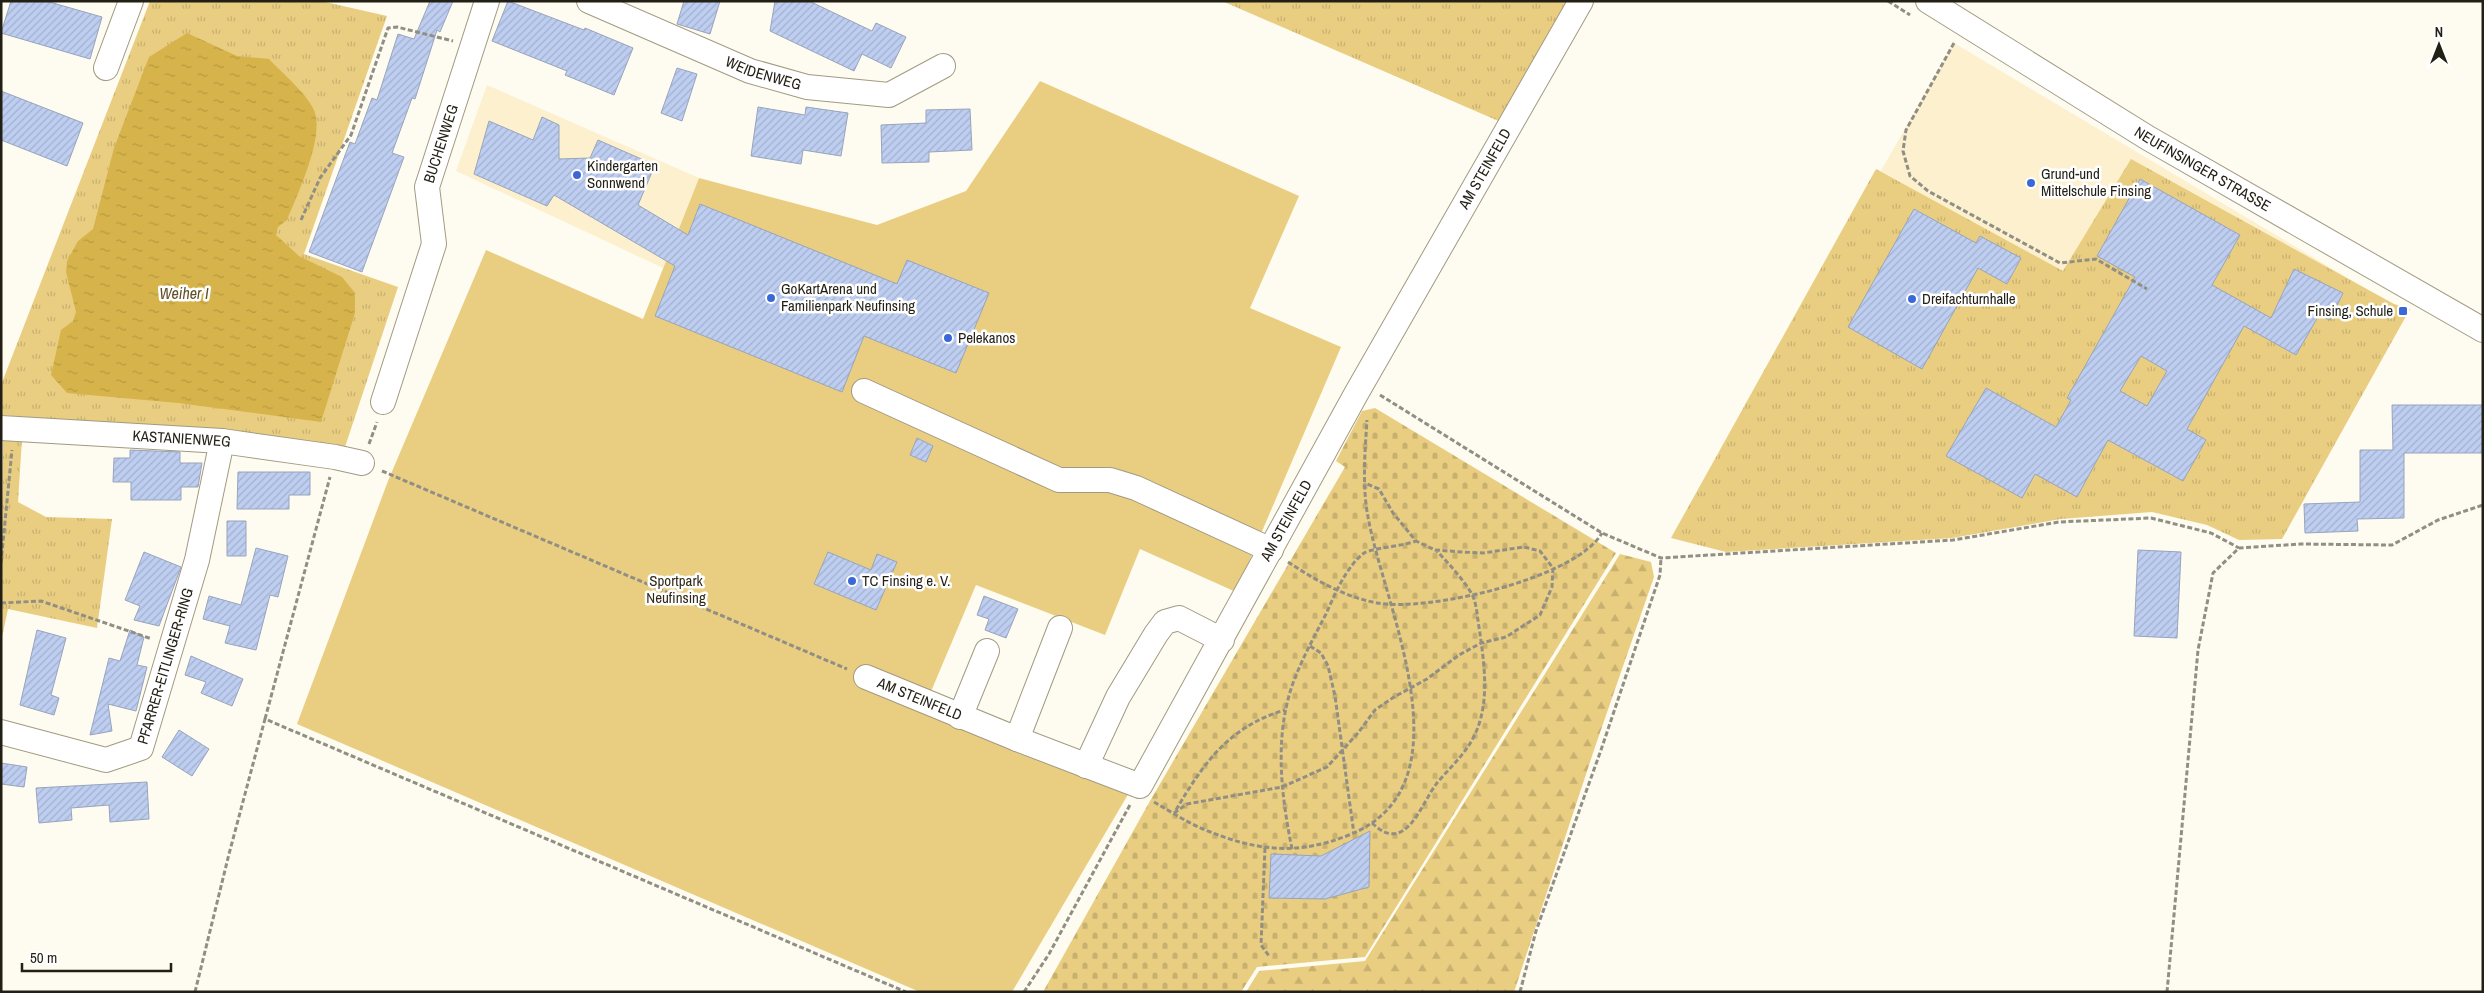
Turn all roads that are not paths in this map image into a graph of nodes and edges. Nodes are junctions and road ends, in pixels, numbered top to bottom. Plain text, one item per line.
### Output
1 (131, 1) edge
2 (487, 1) edge
3 (588, 1) edge
4 (1581, 1) edge
5 (1928, 1) edge
6 (943, 66) dead end
7 (106, 68) dead end
8 (2483, 330) edge
9 (864, 391) dead end
10 (384, 402) road end
11 (7, 429) edge
12 (222, 442) junction
13 (362, 463) road end
14 (1272, 550) junction
15 (1060, 628) dead end
16 (1222, 640) junction
17 (987, 651) dead end
18 (866, 677) road end
19 (960, 717) junction
20 (1, 732) edge
21 (1016, 740) junction
22 (1086, 766) junction

1 - 7 street
2 - 10 street, BUCHENWEG
3 - 6 street, WEIDENWEG
4 - 14 street, AM STEINFELD
5 - 8 street, NEUFINSINGER STRASSE
9 - 14 street
11 - 12 street, KASTANIENWEG
12 - 13 street, KASTANIENWEG
12 - 20 street, PFARRER-EITLINGER-RING
14 - 16 street, AM STEINFELD
15 - 21 street
16 - 22 street, AM STEINFELD
16 - 22 street
17 - 19 street
18 - 19 street, AM STEINFELD
19 - 21 street, AM STEINFELD
21 - 22 street, AM STEINFELD

